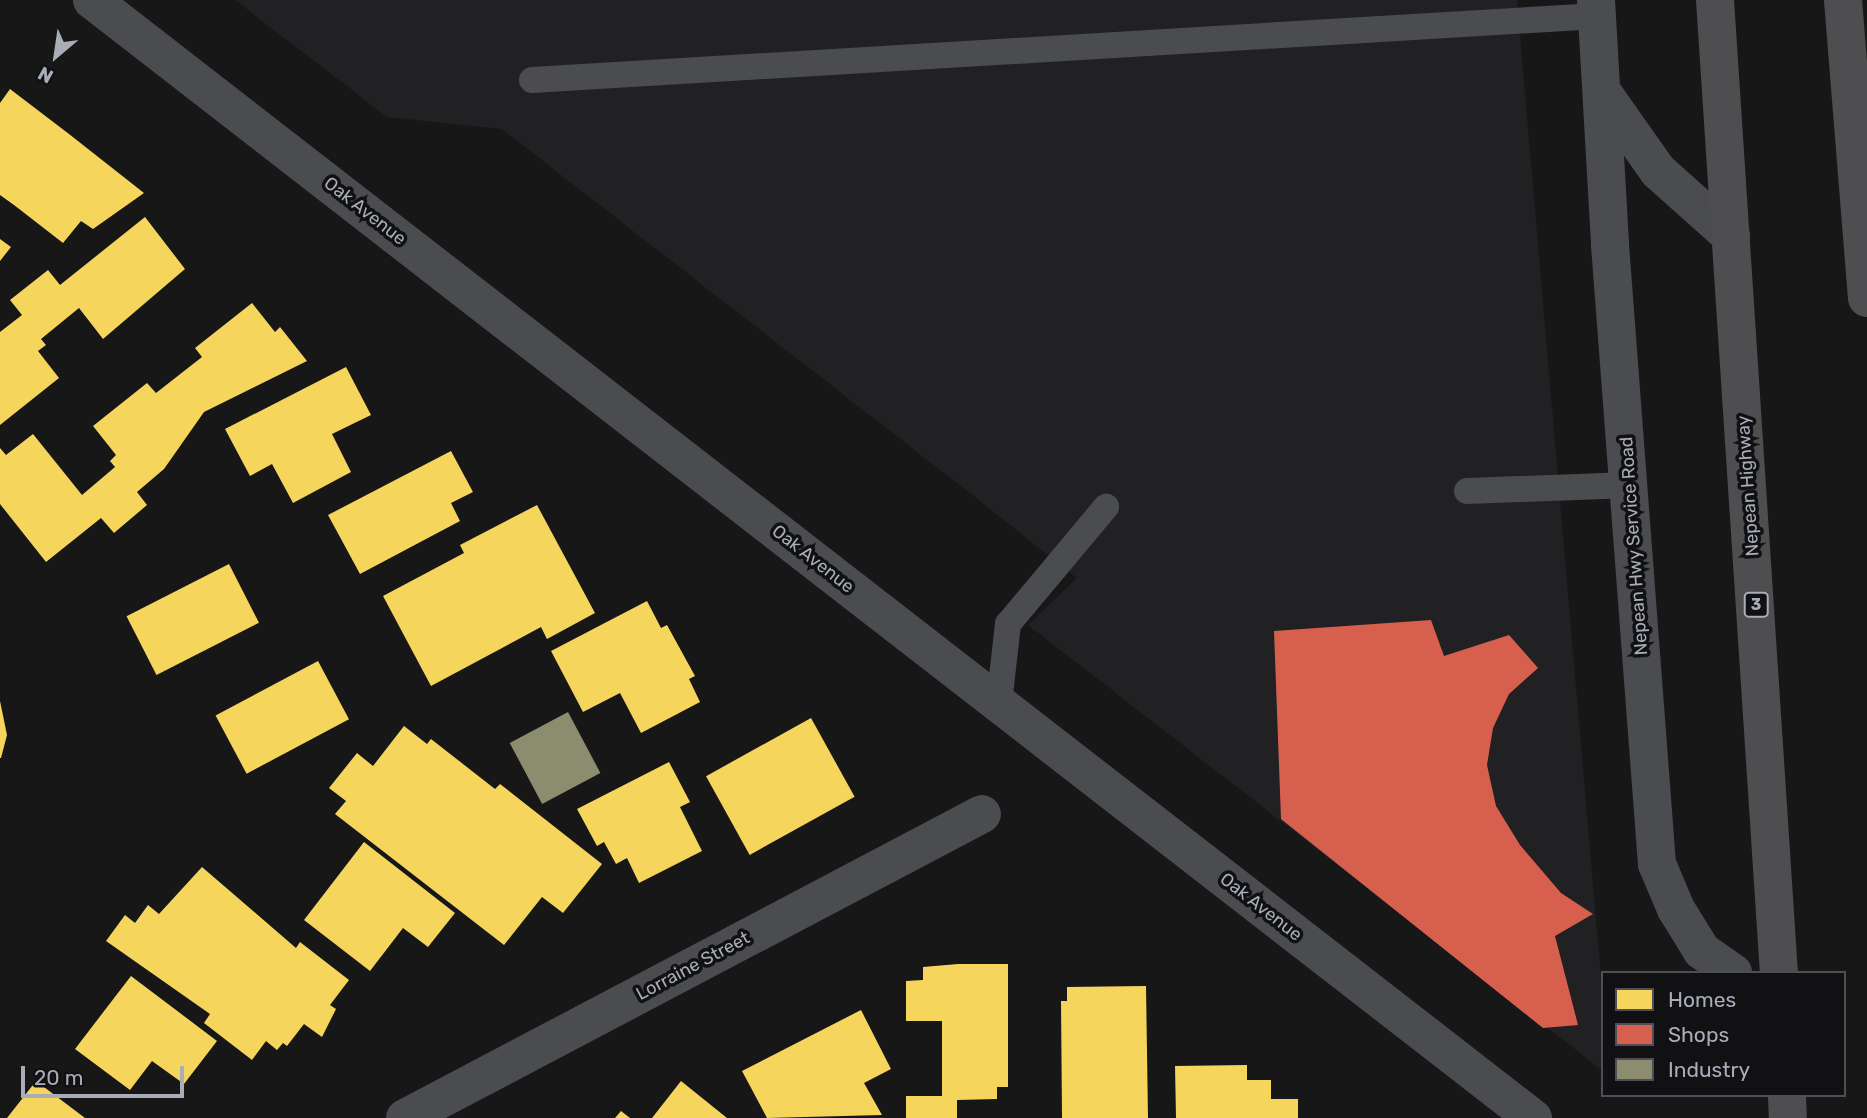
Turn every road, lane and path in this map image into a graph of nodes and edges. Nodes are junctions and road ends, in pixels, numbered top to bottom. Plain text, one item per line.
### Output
1 (92, 0) edge
2 (1715, 0) edge
3 (1843, 0) edge
4 (1596, 8) edge
5 (532, 80) dead end
6 (1603, 93) junction
7 (1731, 236) junction
8 (1867, 298) edge
9 (1631, 485) junction
10 (1467, 491) dead end
11 (1105, 507) dead end
12 (999, 703) junction
13 (982, 814) dead end
14 (1730, 971) edge
15 (1779, 971) edge
16 (405, 1118) edge
17 (1533, 1118) edge

1 - 12 street, Oak Avenue
2 - 7 highway, Nepean Highway / 3
3 - 8 highway
4 - 5 lane
4 - 6 street, Nepean Hwy Service Road
6 - 7 street
6 - 9 street, Nepean Hwy Service Road
7 - 15 highway, Nepean Highway / 3
9 - 10 lane
9 - 14 street, Nepean Hwy Service Road
11 - 12 lane
12 - 17 street, Oak Avenue
13 - 16 street, Lorraine Street

